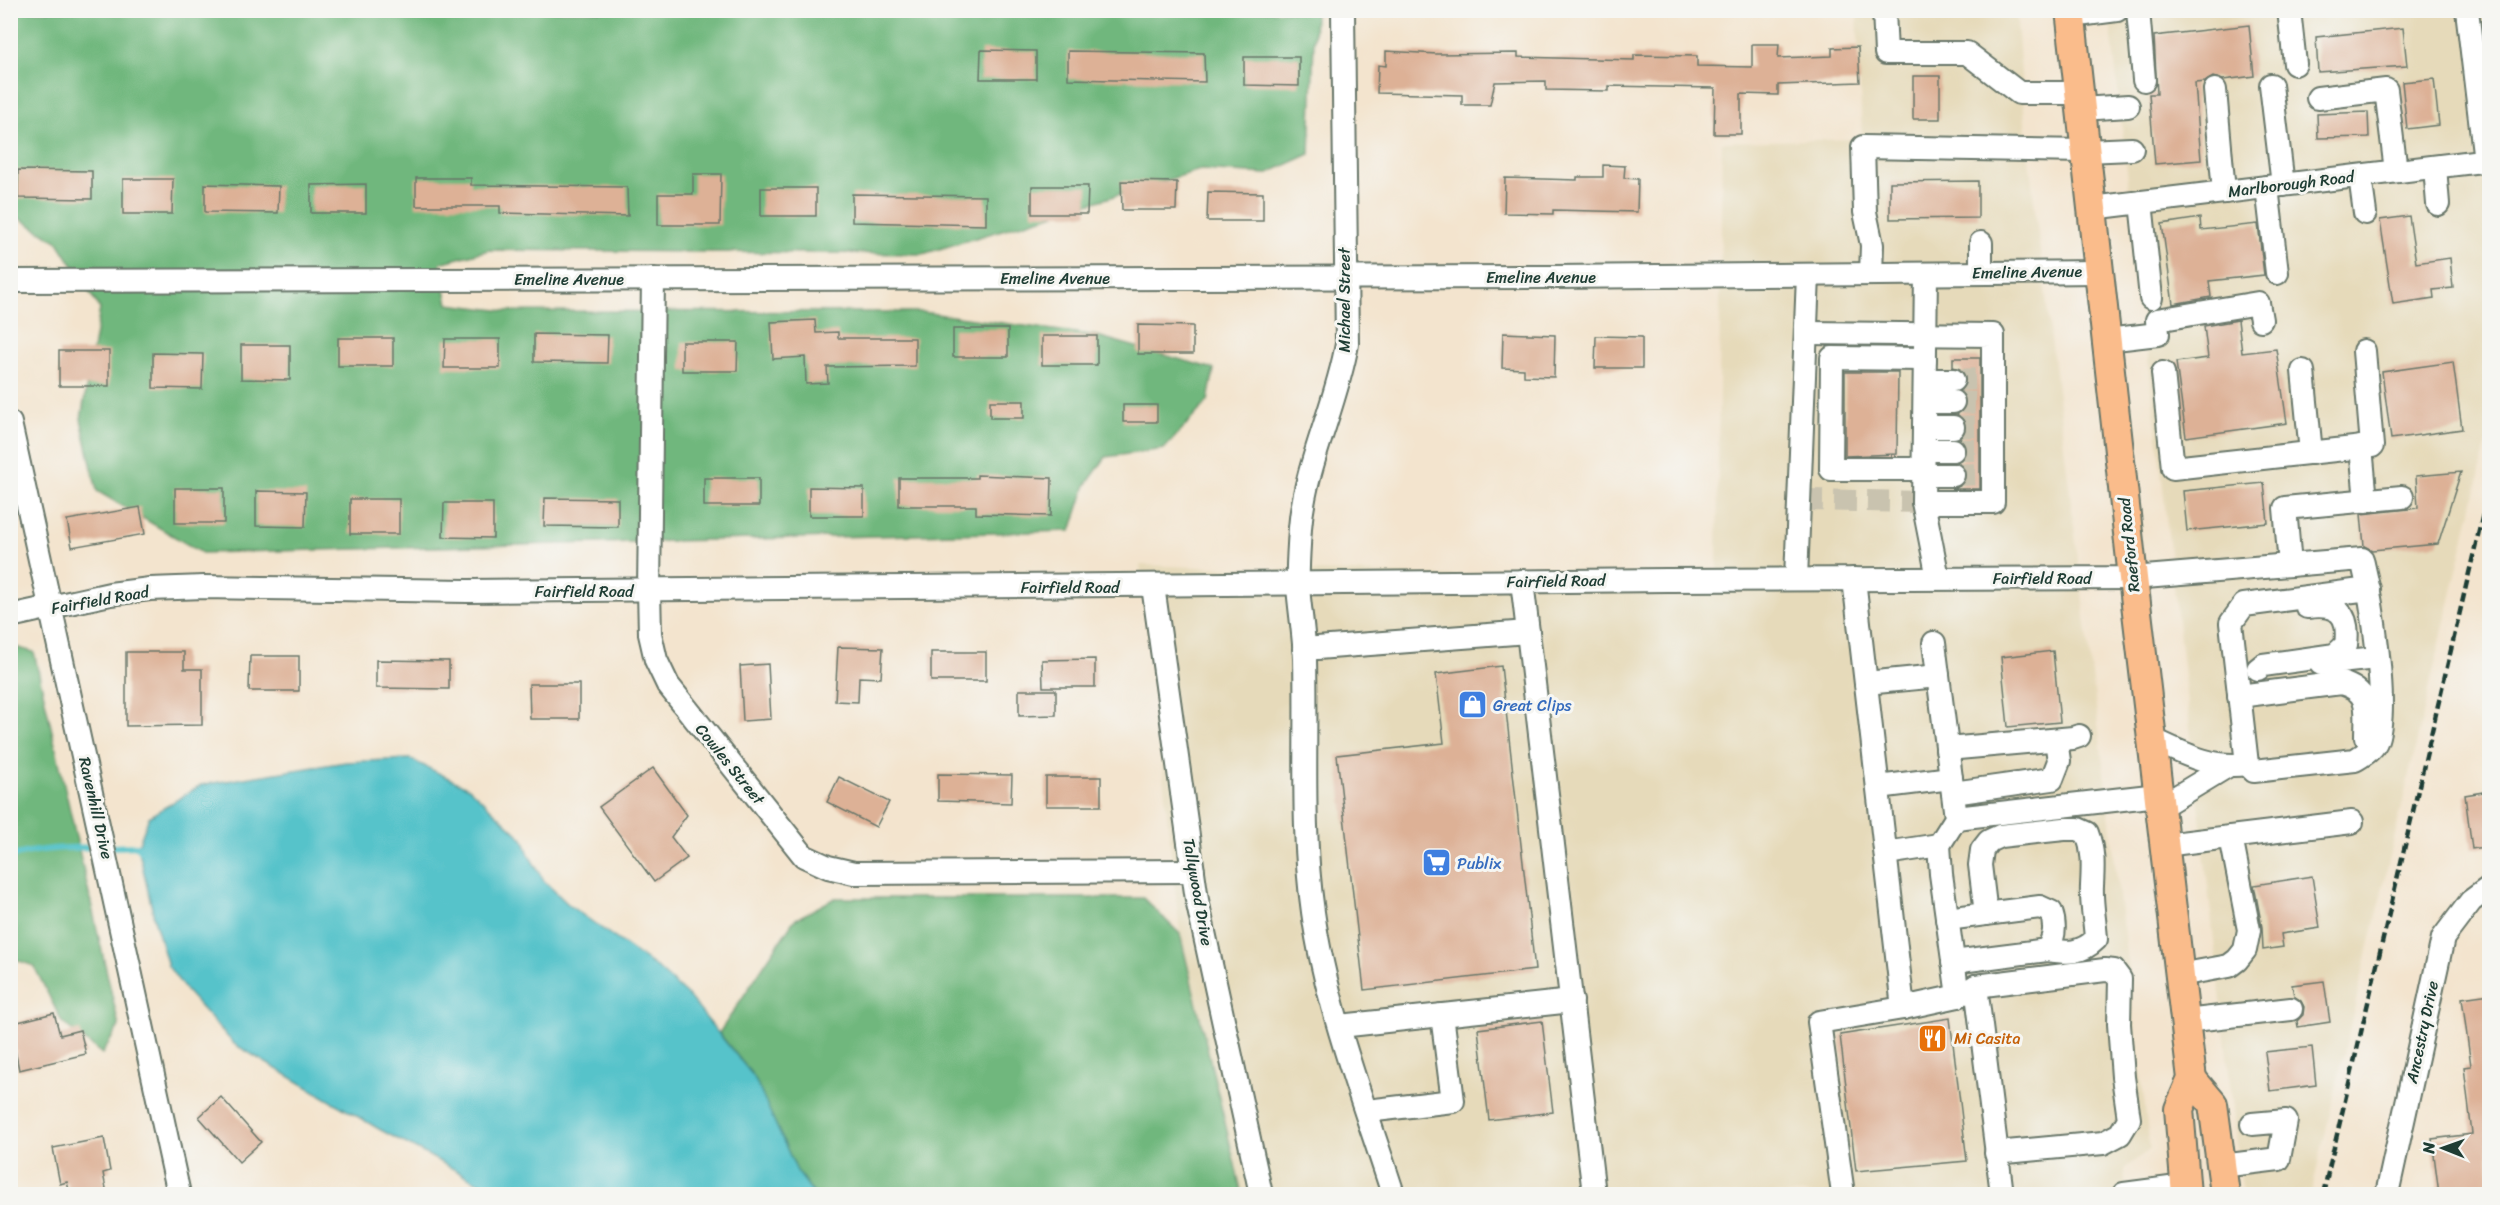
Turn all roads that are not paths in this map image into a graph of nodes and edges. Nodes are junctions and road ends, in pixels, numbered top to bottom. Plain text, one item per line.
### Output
1 (1343, 10) edge
2 (1884, 10) edge
3 (2117, 10) edge
4 (2138, 10) edge
5 (2289, 10) edge
6 (2467, 10) edge
7 (2071, 13) edge
8 (2295, 64) dead end
9 (2144, 80) dead end
10 (2271, 85) dead end
11 (2215, 90) dead end
12 (2318, 98) dead end
13 (2080, 101) junction
14 (2128, 106) dead end
15 (2132, 149) dead end
16 (2086, 152) junction
17 (2487, 160) edge
18 (2435, 167) junction
19 (2396, 171) junction
20 (2360, 176) junction
21 (2275, 186) junction
22 (2224, 192) junction
23 (2141, 202) junction
24 (2438, 204) dead end
25 (2092, 208) junction
26 (2365, 213) dead end
27 (1981, 243) dead end
28 (2099, 272) junction
29 (1981, 273) junction
30 (2277, 273) dead end
31 (1871, 274) junction
32 (1926, 274) junction
33 (1808, 275) junction
34 (1345, 277) junction
35 (653, 279) junction
36 (10, 281) edge
37 (2151, 298) dead end
38 (2261, 320) dead end
39 (1806, 333) junction
40 (1925, 334) junction
41 (2107, 340) junction
42 (2364, 351) dead end
43 (1925, 369) junction
44 (2303, 371) dead end
45 (2163, 373) dead end
46 (1953, 380) tunnel mouth
47 (1925, 402) junction
48 (1953, 402) tunnel mouth
49 (10, 423) edge
50 (1924, 427) junction
51 (1953, 427) tunnel mouth
52 (2361, 447) junction
53 (1953, 450) tunnel mouth
54 (2311, 453) junction
55 (1924, 465) junction
56 (1953, 475) tunnel mouth
57 (2402, 497) dead end
58 (2366, 501) junction
59 (1923, 502) junction
60 (2290, 565) junction
61 (1938, 578) junction
62 (2133, 578) junction
63 (1796, 579) junction
64 (1854, 579) junction
65 (1522, 581) junction
66 (1298, 584) junction
67 (1153, 586) junction
68 (2369, 589) junction
69 (649, 590) junction
70 (2244, 605) junction
71 (51, 608) junction
72 (10, 616) edge
73 (1528, 632) junction
74 (1934, 644) dead end
75 (1304, 649) junction
76 (2376, 658) junction
77 (2247, 670) junction
78 (1938, 675) junction
79 (1866, 683) junction
80 (2239, 696) junction
81 (2079, 736) dead end
82 (2152, 739) junction
83 (2056, 740) junction
84 (1947, 749) junction
85 (2366, 753) junction
86 (2237, 766) junction
87 (1952, 786) junction
88 (1878, 787) junction
89 (2159, 801) junction
90 (1956, 818) junction
91 (2352, 822) dead end
92 (2231, 837) junction
93 (1939, 844) junction
94 (2164, 845) junction
95 (1886, 853) junction
96 (1193, 871) junction
97 (2490, 887) edge
98 (1986, 914) junction
99 (1947, 919) junction
100 (2047, 950) junction
101 (1953, 962) junction
102 (2180, 975) junction
103 (1967, 991) junction
104 (1572, 1001) junction
105 (1903, 1008) junction
106 (2291, 1009) dead end
107 (1442, 1015) junction
108 (2185, 1021) junction
109 (1340, 1026) junction
110 (2192, 1079) junction
111 (1367, 1112) junction
112 (2252, 1125) dead end
113 (1996, 1153) junction
114 (2221, 1166) junction
115 (2186, 1190) edge
116 (179, 1194) edge
117 (1261, 1194) edge
118 (1393, 1194) edge
119 (1593, 1194) edge
120 (1843, 1194) edge
121 (2002, 1194) edge
122 (2124, 1194) edge
123 (2225, 1194) edge
124 (2387, 1194) edge

1 - 34 street, Michael Street
2 - 13 street
3 - 7 street
4 - 9 street
5 - 8 street
6 - 17 street
7 - 13 main road, Raeford Road
10 - 21 street
11 - 22 street
12 - 19 street
13 - 14 street
13 - 16 main road, Raeford Road
15 - 16 street
16 - 25 main road, Raeford Road
16 - 31 street
17 - 18 street, Marlborough Road
18 - 19 street, Marlborough Road
18 - 24 street
19 - 20 street, Marlborough Road
20 - 21 street, Marlborough Road
20 - 26 street
21 - 22 street, Marlborough Road
21 - 30 street
22 - 23 street, Marlborough Road
23 - 25 street, Marlborough Road
23 - 37 street
25 - 28 main road, Raeford Road
27 - 29 street
28 - 29 street, Emeline Avenue
28 - 41 main road, Raeford Road
29 - 32 street, Emeline Avenue
31 - 32 street, Emeline Avenue
31 - 33 street, Emeline Avenue
32 - 40 street
33 - 34 street, Emeline Avenue
33 - 39 street
34 - 35 street, Emeline Avenue
34 - 66 street, Michael Street
35 - 36 street, Emeline Avenue
35 - 69 street, Cowles Street
38 - 41 street
39 - 40 street
39 - 63 street
40 - 43 street
40 - 59 street
41 - 62 main road, Raeford Road
42 - 52 street
43 - 46 street
43 - 47 street
43 - 55 street
44 - 54 street
45 - 54 street
47 - 48 street
47 - 50 street
49 - 71 street, Ravenhill Drive
50 - 51 street
50 - 55 street
52 - 54 street
52 - 58 street
53 - 55 street
55 - 56 street
55 - 59 street
57 - 58 street
58 - 60 street
59 - 61 street
60 - 62 street, Fairfield Road
60 - 68 street, Fairfield Road
61 - 62 street, Fairfield Road
61 - 64 street, Fairfield Road
62 - 82 main road, Raeford Road
63 - 64 street, Fairfield Road
63 - 65 street, Fairfield Road
64 - 79 street
65 - 66 street, Fairfield Road
65 - 73 street
66 - 67 street, Fairfield Road
66 - 75 street, Michael Street
67 - 69 street, Fairfield Road
67 - 96 street, Tallywood Drive
68 - 70 street
68 - 76 street
69 - 71 street, Fairfield Road
69 - 96 street, Cowles Street
70 - 77 street
70 - 77 street
71 - 72 street, Fairfield Road
71 - 116 street, Ravenhill Drive
73 - 75 street
73 - 104 street
74 - 78 street
75 - 109 street, Michael Street
76 - 77 street
76 - 85 street
77 - 80 street
78 - 79 street
78 - 84 street
79 - 88 street
80 - 85 street
80 - 86 street
81 - 83 street
82 - 86 street
82 - 89 main road, Raeford Road
83 - 84 street
83 - 87 street
84 - 87 street
85 - 86 street
86 - 89 street
87 - 88 street
87 - 90 street
88 - 95 street
89 - 90 street
89 - 94 main road, Raeford Road
90 - 93 street
91 - 92 street
92 - 94 street
92 - 102 street
93 - 95 street
93 - 99 street
94 - 102 main road, Raeford Road
95 - 105 street
96 - 117 street, Tallywood Drive
97 - 124 street, Ancestry Drive
98 - 99 street
98 - 100 street
98 - 100 street
99 - 101 street
100 - 101 street
101 - 103 street
102 - 108 main road, Raeford Road
103 - 105 street
103 - 113 street
103 - 113 street
104 - 107 street
104 - 119 street
105 - 120 street
106 - 108 street
107 - 109 street
107 - 111 street
108 - 110 main road, Raeford Road
109 - 111 street, Michael Street
110 - 114 main road
110 - 115 main road
111 - 118 street, Michael Street
112 - 114 street
113 - 121 street
114 - 123 main road
115 - 122 street

